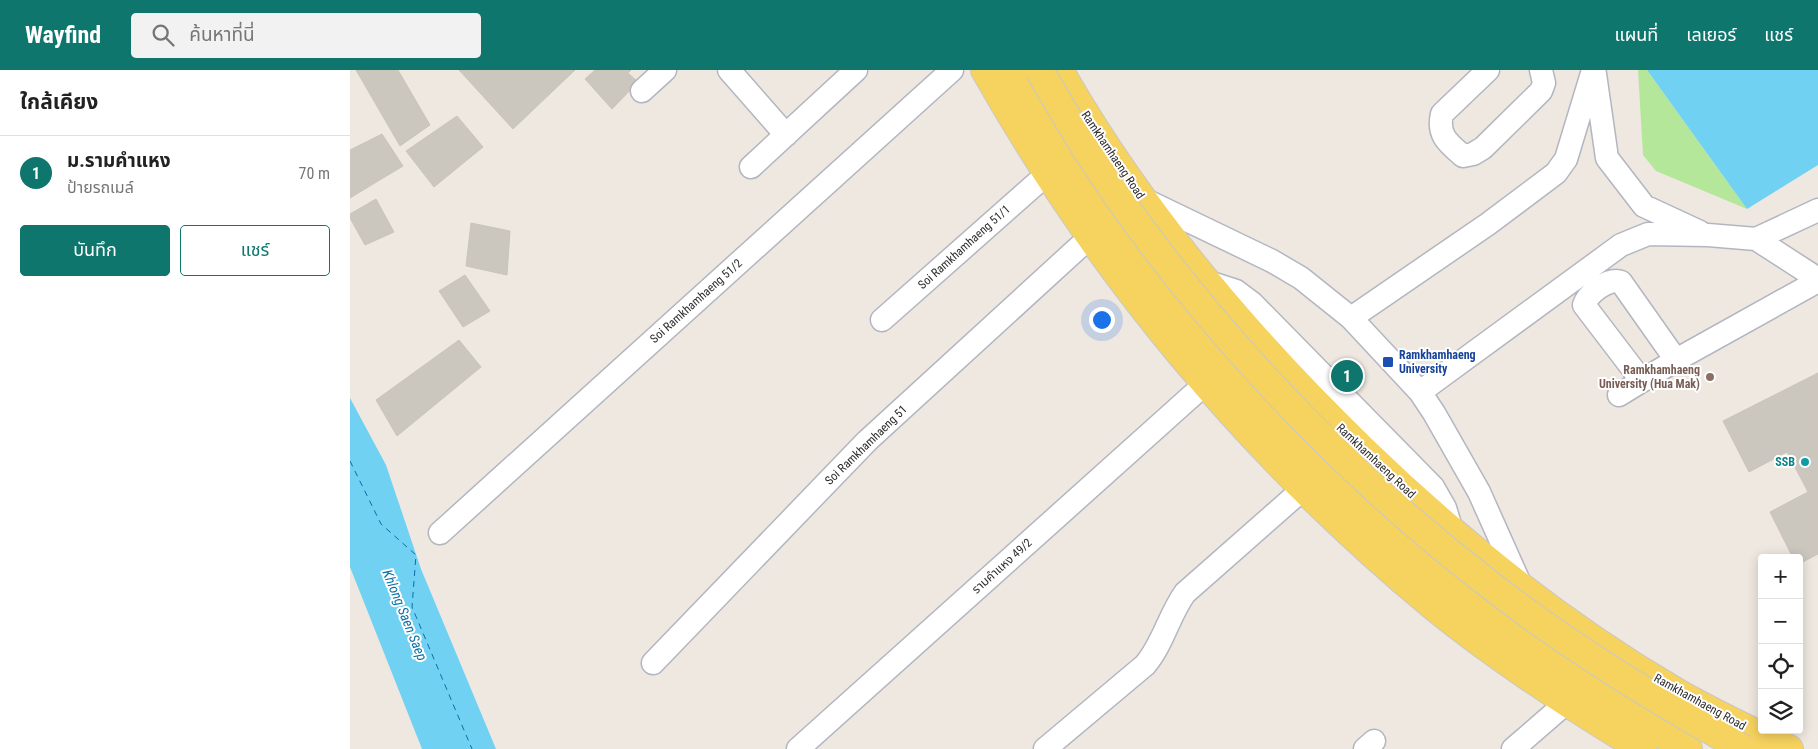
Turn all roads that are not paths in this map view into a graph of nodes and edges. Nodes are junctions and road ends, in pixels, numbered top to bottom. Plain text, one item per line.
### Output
1 (665, 70) edge
2 (729, 70) edge
3 (856, 70) edge
4 (952, 70) edge
5 (986, 70) edge
6 (1010, 70) edge
7 (1039, 70) edge
8 (1060, 70) edge
9 (1488, 70) edge
10 (1541, 70) edge
11 (1594, 70) edge
12 (642, 91) dead end
13 (786, 135) junction
14 (751, 167) dead end
15 (1047, 174) junction
16 (1140, 198) junction
17 (1818, 210) edge
18 (1708, 235) junction
19 (1090, 237) junction
20 (1756, 240) junction
21 (1818, 280) edge
22 (1351, 318) junction
23 (882, 320) dead end
24 (1676, 360) junction
25 (1642, 381) junction
26 (1205, 384) junction
27 (1420, 392) junction
28 (1620, 395) dead end
29 (1303, 489) junction
30 (440, 533) dead end
31 (1521, 586) junction
32 (652, 664) dead end
33 (1566, 703) junction
34 (1745, 743) edge
35 (798, 749) edge
36 (1045, 749) edge
37 (1513, 749) edge
38 (1642, 749) edge
39 (1688, 749) edge
40 (1789, 749) edge

1 - 12 street
2 - 13 street
3 - 13 street
4 - 30 street, Soi Ramkhamhaeng 51/2
5 - 15 main road
6 - 39 main road
7 - 34 main road, Ramkhamhaeng Road, bridge
8 - 16 main road, Ramkhamhaeng Road
9 - 10 street
11 - 18 street
11 - 22 street
13 - 14 street
15 - 19 main road
15 - 23 street, Soi Ramkhamhaeng 51/1
16 - 22 street
16 - 31 main road, Ramkhamhaeng Road
17 - 20 street
18 - 20 street
18 - 27 street
19 - 26 main road
19 - 32 street, Soi Ramkhamhaeng 51
20 - 21 street
21 - 24 street
22 - 27 street
24 - 25 street
24 - 25 street
25 - 28 street
26 - 29 main road
26 - 35 street, รามคำแหง 49/2
27 - 31 street
29 - 33 main road
29 - 36 street
31 - 34 main road, Ramkhamhaeng Road
33 - 37 street
33 - 38 main road
34 - 40 main road, Ramkhamhaeng Road

